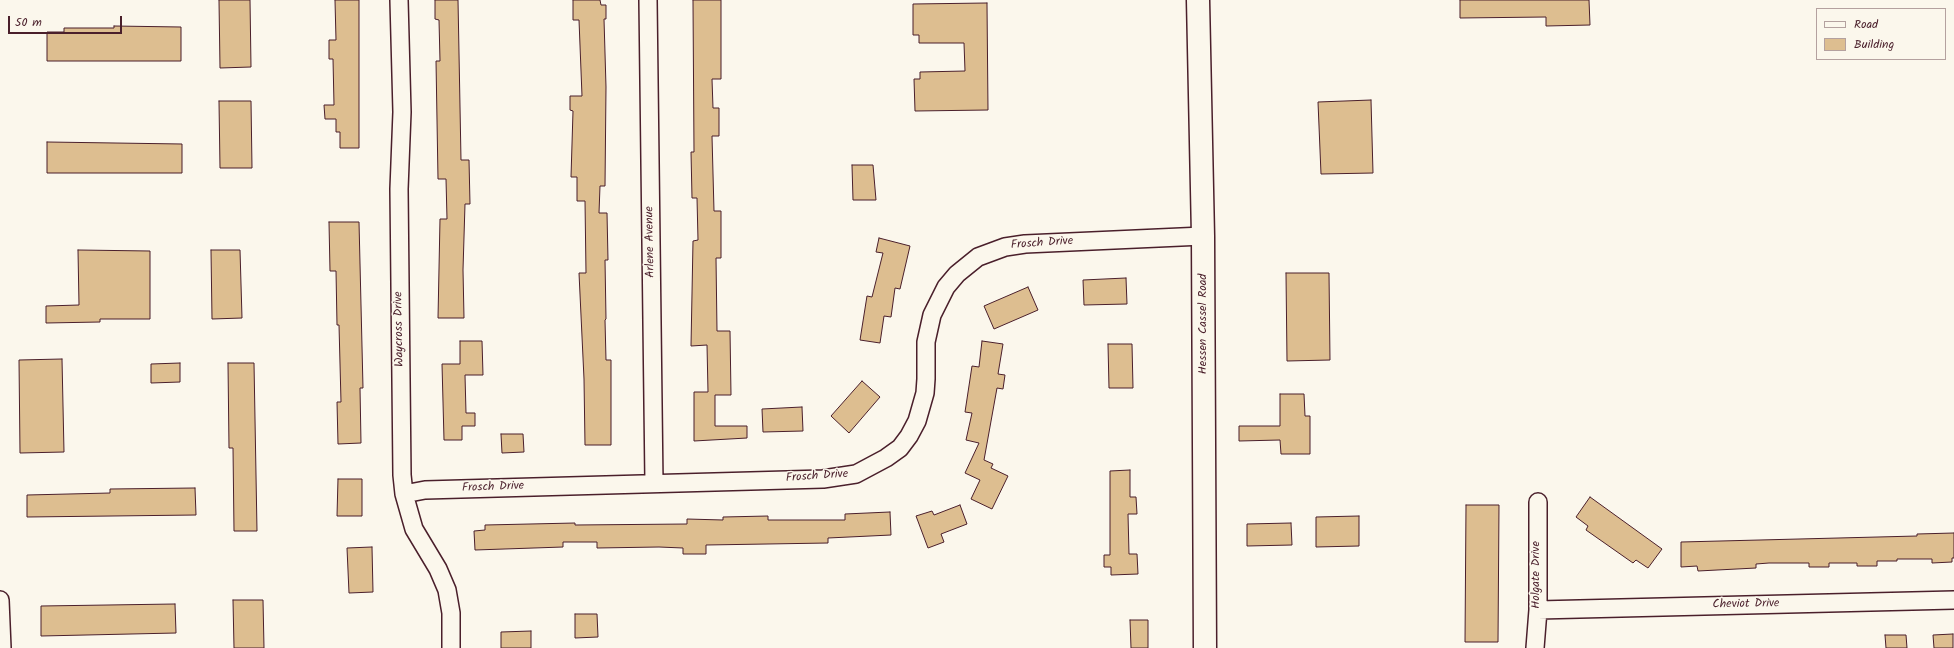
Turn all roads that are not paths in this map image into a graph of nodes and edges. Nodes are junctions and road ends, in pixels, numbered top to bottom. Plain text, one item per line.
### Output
1 (399, 0) edge
2 (648, 0) edge
3 (1198, 0) edge
4 (1203, 236) junction
5 (654, 483) junction
6 (404, 494) junction
7 (1538, 502) dead end
8 (0, 600) edge
9 (1954, 600) edge
10 (1538, 610) junction
11 (2, 648) edge
12 (451, 648) edge
13 (1205, 648) edge
14 (1535, 648) edge

1 - 6 street, Waycross Drive
2 - 5 street, Arlene Avenue
3 - 4 main road, Hessen Cassel Road
4 - 5 street, Frosch Drive
4 - 13 main road, Hessen Cassel Road
5 - 6 street, Frosch Drive
6 - 12 street, Waycross Drive
7 - 10 street, Holgate Drive
8 - 11 street
9 - 10 street, Cheviot Drive
10 - 14 street, Holgate Drive

